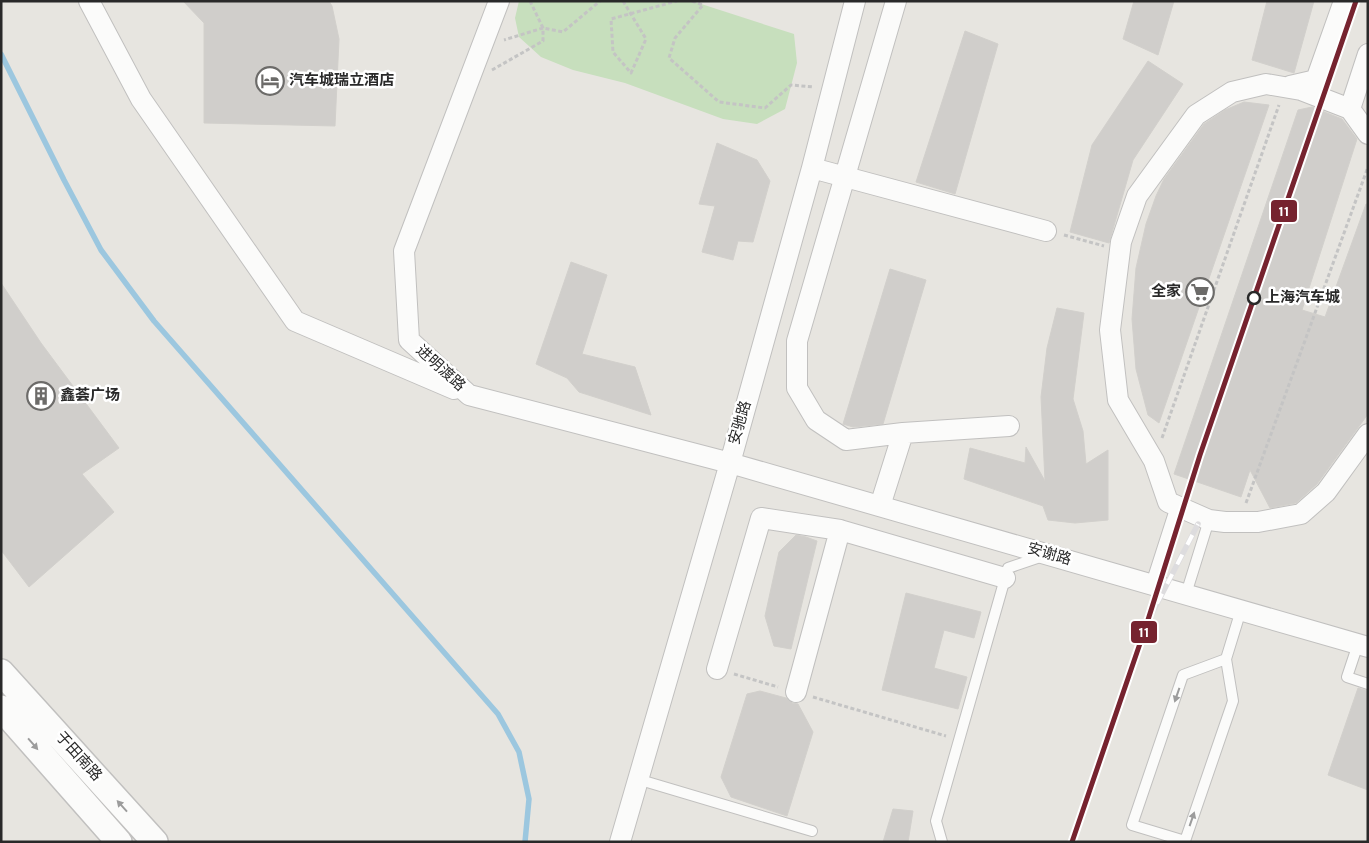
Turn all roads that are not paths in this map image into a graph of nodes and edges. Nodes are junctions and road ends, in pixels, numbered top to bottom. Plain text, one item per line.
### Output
1 (89, 1) edge
2 (499, 1) edge
3 (855, 1) edge
4 (896, 1) edge
5 (1344, 1) edge
6 (1368, 54) edge
7 (1285, 88) junction
8 (1350, 109) junction
9 (1368, 134) edge
10 (812, 168) junction
11 (845, 177) junction
12 (1046, 231) road end
13 (469, 396) junction
14 (1010, 426) dead end
15 (903, 433) junction
16 (1368, 434) edge
17 (730, 463) junction
18 (880, 506) junction
19 (1176, 506) junction
20 (1209, 520) junction
21 (840, 530) junction
22 (1049, 555) junction
23 (1005, 578) junction
24 (1151, 584) junction
25 (1186, 594) junction
26 (1241, 610) junction
27 (1363, 646) edge
28 (1226, 659) junction
29 (717, 669) road end
30 (1, 672) edge
31 (1368, 684) edge
32 (796, 692) road end
33 (1, 708) edge
34 (637, 779) junction
35 (812, 831) dead end
36 (119, 842) edge
37 (155, 842) edge
38 (620, 842) edge
39 (942, 842) edge

1 - 13 street
2 - 13 street, 进明渡路
3 - 10 street, 安驰路
4 - 11 street
5 - 7 street
6 - 8 street
7 - 8 street
7 - 19 street
8 - 9 street
10 - 11 street
10 - 17 street, 安驰路
11 - 12 street
11 - 15 street
13 - 17 street, 进明渡路
14 - 15 street
15 - 18 street
16 - 20 street
17 - 18 street, 安谢路
17 - 34 street, 安驰路
18 - 22 street, 安谢路
19 - 20 street
19 - 24 lane
20 - 25 lane
21 - 23 street
21 - 29 street
21 - 32 street
22 - 23 lane
22 - 24 street, 安谢路
23 - 39 lane
24 - 25 street, 安谢路
25 - 26 street, 安谢路
26 - 27 street, 安谢路
26 - 28 lane
27 - 31 lane
28 -> 28 lane
37 -> 30 street, 于田南路
33 -> 36 street, 于田南路
34 - 35 lane
34 - 38 street, 安驰路

